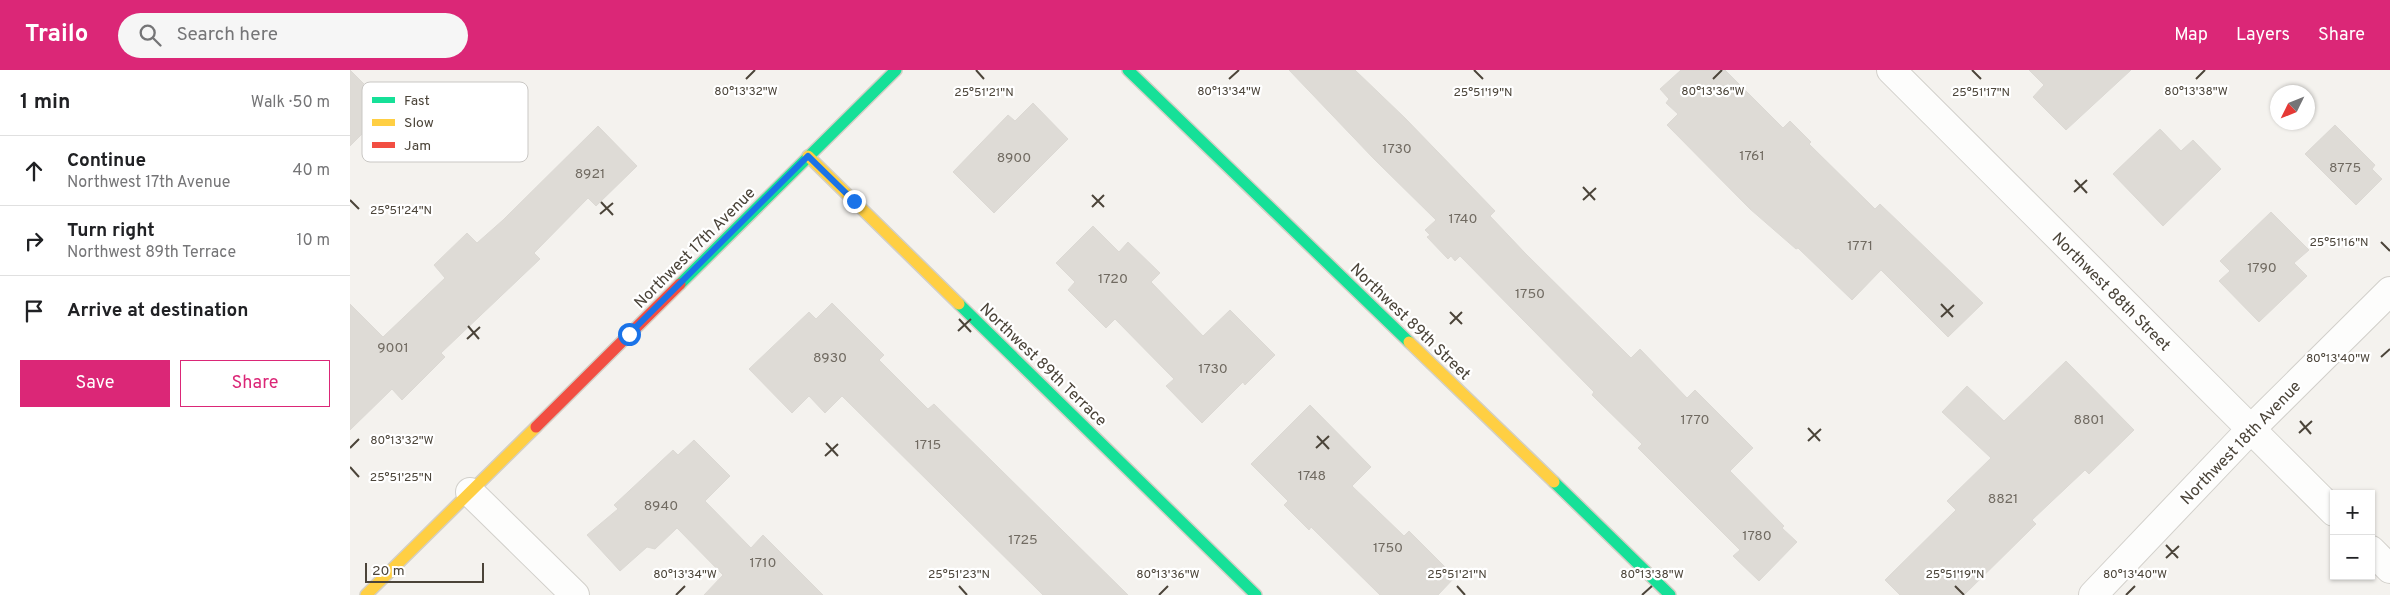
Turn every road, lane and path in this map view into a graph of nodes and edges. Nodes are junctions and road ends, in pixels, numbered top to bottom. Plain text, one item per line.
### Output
1 (896, 70) edge
2 (1128, 70) edge
3 (1890, 70) edge
4 (808, 156) junction
5 (2390, 291) edge
6 (2251, 429) junction
7 (470, 492) junction
8 (2330, 508) edge
9 (2375, 554) edge
10 (2390, 569) edge
11 (366, 595) edge
12 (575, 595) edge
13 (1256, 595) edge
14 (1670, 595) edge
15 (2093, 595) edge

1 - 4 street, Northwest 17th Avenue
2 - 14 street, Northwest 89th Street
3 - 6 street, Northwest 88th Street
4 - 7 street, Northwest 17th Avenue
4 - 13 street, Northwest 89th Terrace
5 - 6 street, Northwest 18th Avenue
6 - 8 street, Northwest 88th Street
6 - 15 street, Northwest 18th Avenue
7 - 11 street, Northwest 17th Avenue
7 - 12 street
9 - 10 street

